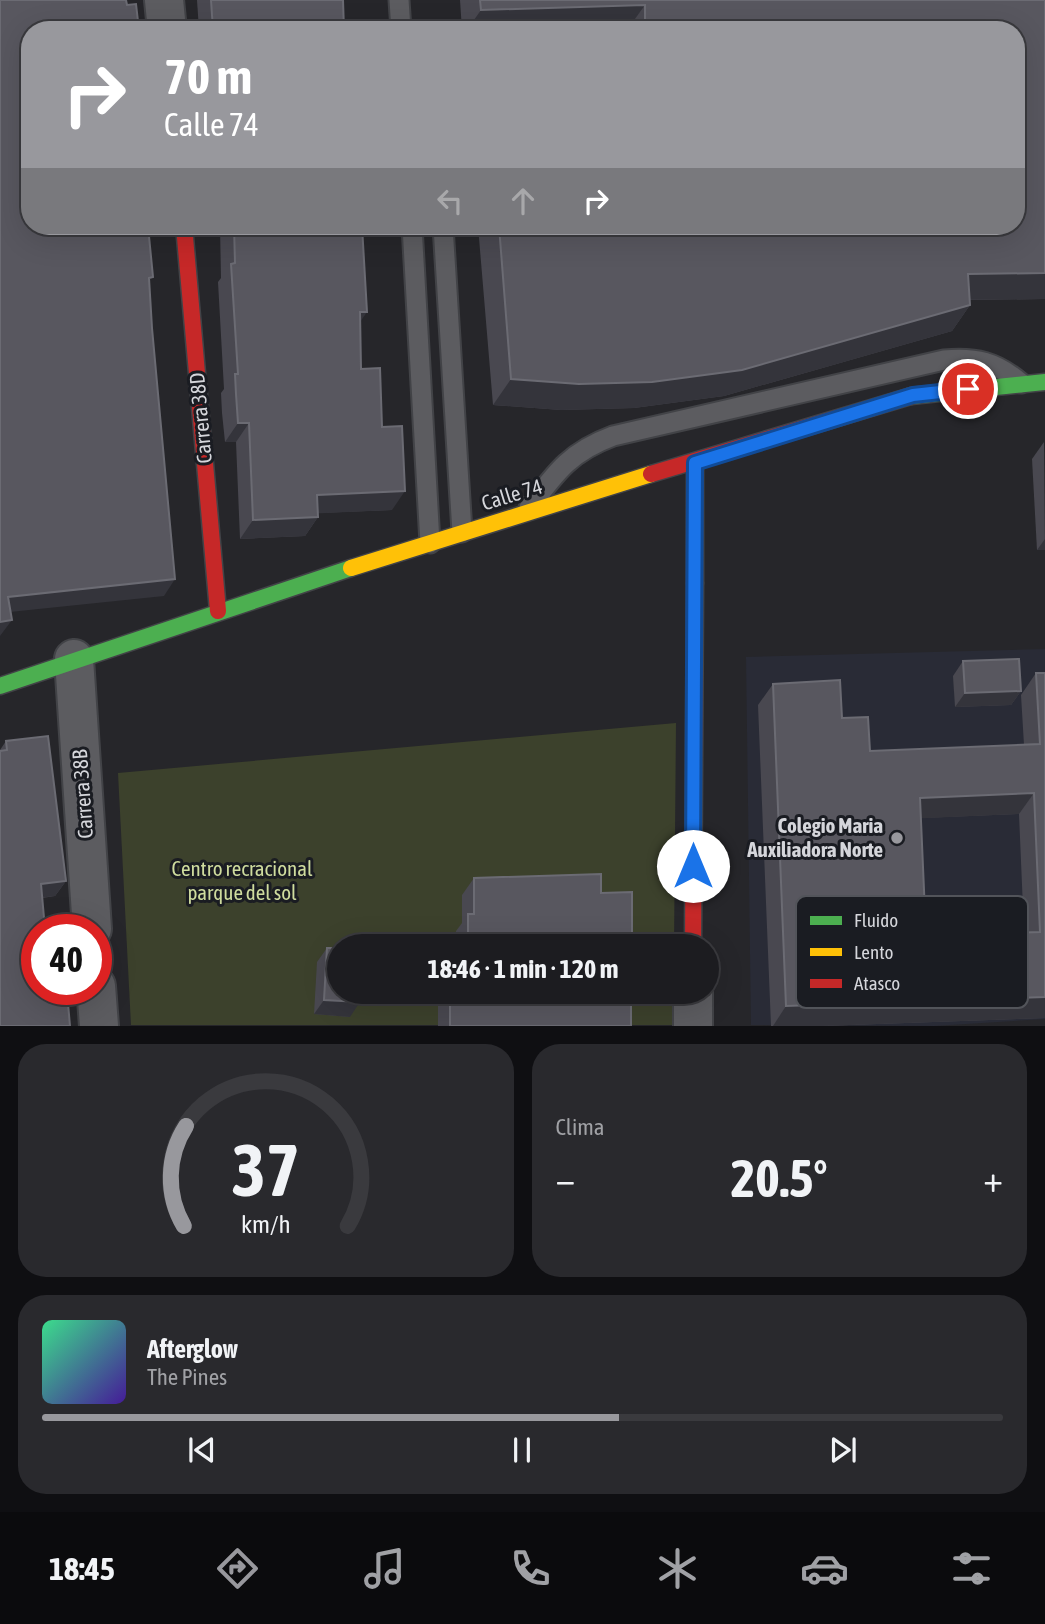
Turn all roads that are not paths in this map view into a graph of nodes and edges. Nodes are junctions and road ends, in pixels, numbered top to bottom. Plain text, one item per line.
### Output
1 (164, 0) edge
2 (399, 0) edge
3 (166, 21) edge
4 (400, 21) edge
5 (185, 235) edge
6 (413, 235) edge
7 (444, 235) edge
8 (1045, 382) edge
9 (1022, 384) junction
10 (695, 463) junction
11 (527, 512) junction
12 (462, 532) junction
13 (430, 543) junction
14 (218, 611) junction
15 (74, 659) junction
16 (0, 687) edge
17 (91, 914) edge
18 (693, 934) edge
19 (693, 1004) edge
20 (97, 1005) edge
21 (99, 1026) edge
22 (693, 1026) edge

1 - 3 street
2 - 4 lane
5 - 14 street, Carrera 38D
6 - 13 lane
7 - 12 lane
8 - 9 street, Calle 74
9 - 10 street, Calle 74
9 - 11 lane
10 - 11 street, Calle 74
10 - 18 street
11 - 12 street, Calle 74
12 - 13 street, Calle 74
13 - 14 street, Calle 74
14 - 15 street, Calle 74
15 - 16 street, Calle 74
15 - 17 street, Carrera 38B
19 - 22 street
20 - 21 street

